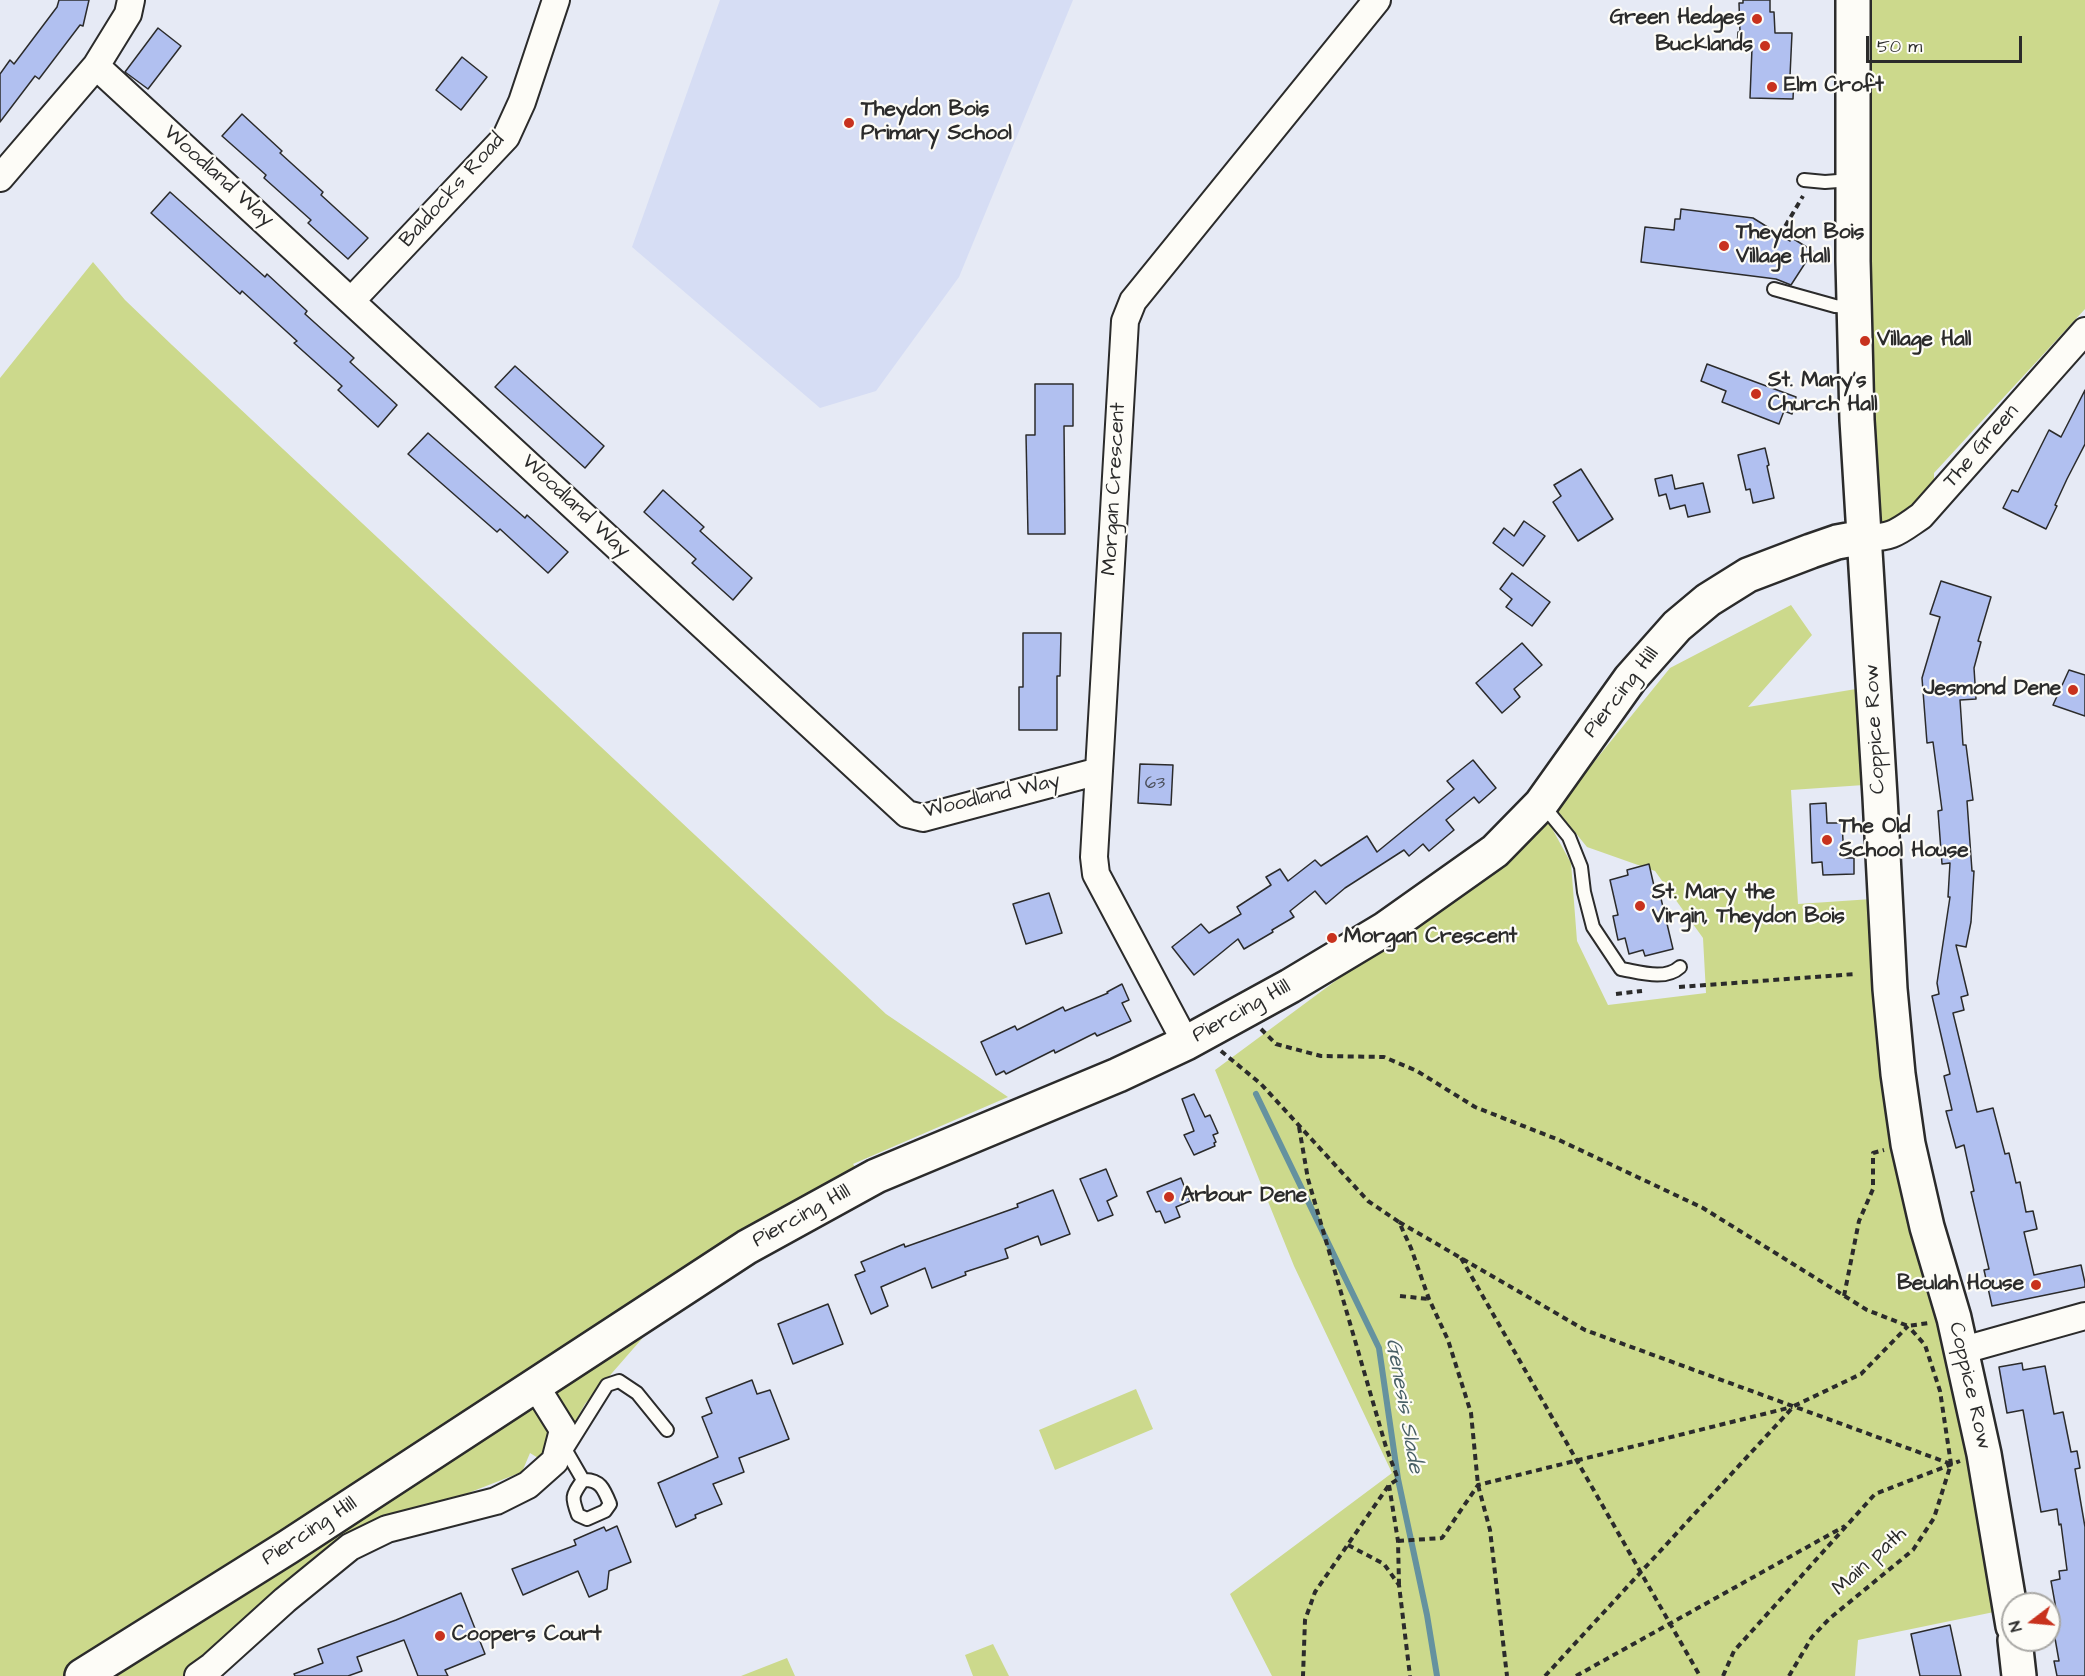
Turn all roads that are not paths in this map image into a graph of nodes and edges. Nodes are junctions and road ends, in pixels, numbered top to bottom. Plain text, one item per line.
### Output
1 (131, 0) edge
2 (556, 0) edge
3 (1377, 0) edge
4 (1853, 0) edge
5 (96, 66) junction
6 (0, 178) edge
7 (1804, 180) road end
8 (1853, 180) junction
9 (1774, 288) dead end
10 (352, 300) junction
11 (1854, 307) junction
12 (2080, 345) edge
13 (1864, 537) junction
14 (1099, 771) junction
15 (1541, 804) junction
16 (1680, 967) dead end
17 (1211, 1042) junction
18 (2085, 1316) edge
19 (1960, 1350) junction
20 (536, 1385) junction
21 (667, 1430) dead end
22 (563, 1445) junction
23 (583, 1480) dead end
24 (2007, 1592) edge
25 (2016, 1652) edge
26 (82, 1676) edge
27 (198, 1676) edge
28 (2019, 1676) edge

1 - 5 street
2 - 10 street, Baldocks Road
3 - 14 street, Morgan Crescent
4 - 8 street, Coppice Row
5 - 6 street
5 - 10 street, Woodland Way
7 - 8 lane
8 - 11 street, Coppice Row
9 - 11 lane
10 - 14 street, Woodland Way
11 - 13 street, Coppice Row
12 - 13 street, The Green
13 - 15 street, Piercing Hill
13 - 19 street, Coppice Row
14 - 17 street, Morgan Crescent
15 - 16 lane
15 - 17 street, Piercing Hill
17 - 20 street, Piercing Hill
18 - 19 street
19 - 24 street, Coppice Row
20 - 22 street
20 - 26 street, Piercing Hill
21 - 22 lane
22 - 23 lane
22 - 27 street, Piercing Hill
25 - 28 street

